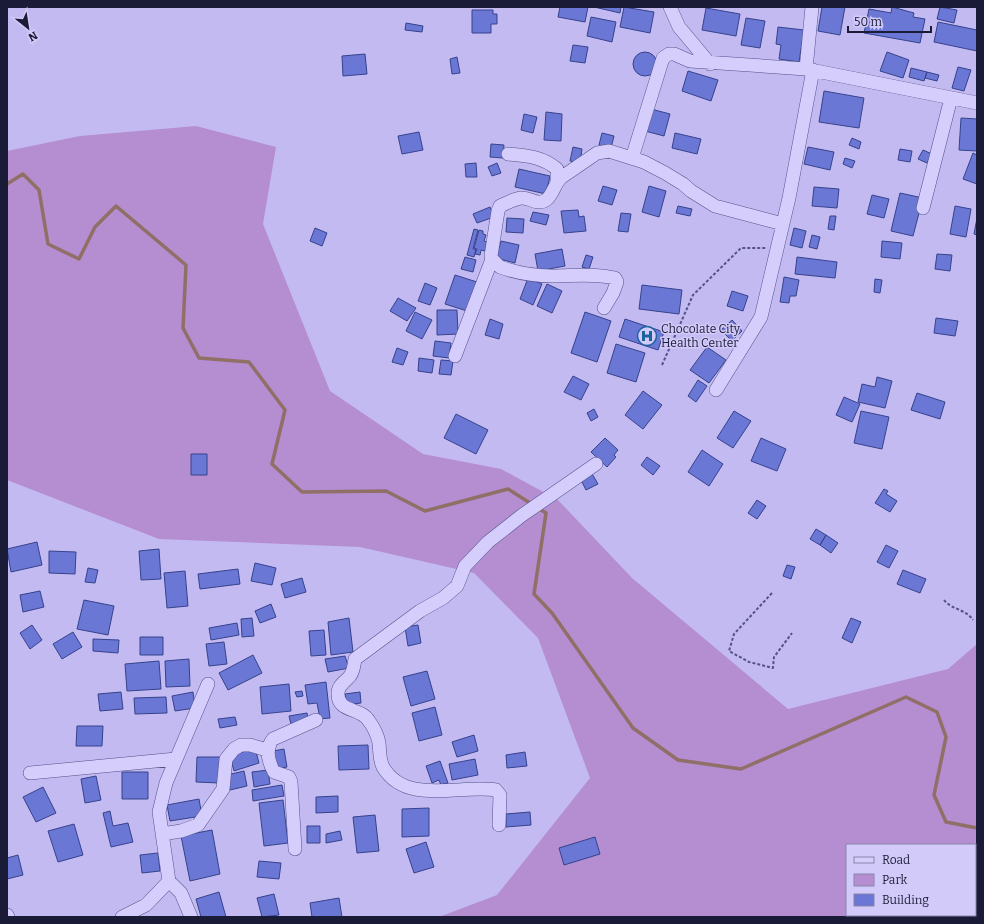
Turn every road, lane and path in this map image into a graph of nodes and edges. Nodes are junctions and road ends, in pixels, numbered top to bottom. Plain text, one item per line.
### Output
1 (670, 7) edge
2 (812, 7) edge
3 (710, 64) junction
4 (810, 69) junction
5 (951, 98) junction
6 (977, 103) edge
7 (508, 154) dead end
8 (632, 158) junction
9 (557, 181) junction
10 (923, 208) dead end
11 (783, 224) junction
12 (777, 248) junction
13 (492, 259) junction
14 (604, 308) dead end
15 (455, 356) dead end
16 (662, 365) dead end
17 (716, 390) dead end
18 (596, 464) dead end
19 (772, 593) dead end
20 (944, 600) dead end
21 (972, 620) dead end
22 (792, 633) dead end
23 (208, 684) dead end
24 (316, 720) dead end
25 (268, 750) junction
26 (176, 759) junction
27 (30, 773) dead end
28 (499, 825) dead end
29 (162, 834) junction
30 (295, 850) dead end
31 (169, 882) junction
32 (122, 917) edge
33 (191, 917) edge

1 - 3 street
2 - 4 street
3 - 4 street
3 - 8 street
4 - 5 street
4 - 11 street
5 - 6 street
5 - 10 street
7 - 9 street
8 - 9 street
8 - 11 street
9 - 13 street
11 - 12 street
12 - 16 path
12 - 17 street
13 - 14 street
13 - 15 street
18 - 28 street
19 - 22 path
20 - 21 path
23 - 26 street
24 - 25 street
25 - 29 street
25 - 30 street
26 - 27 street
26 - 29 street
29 - 31 street
31 - 32 street
31 - 33 street

